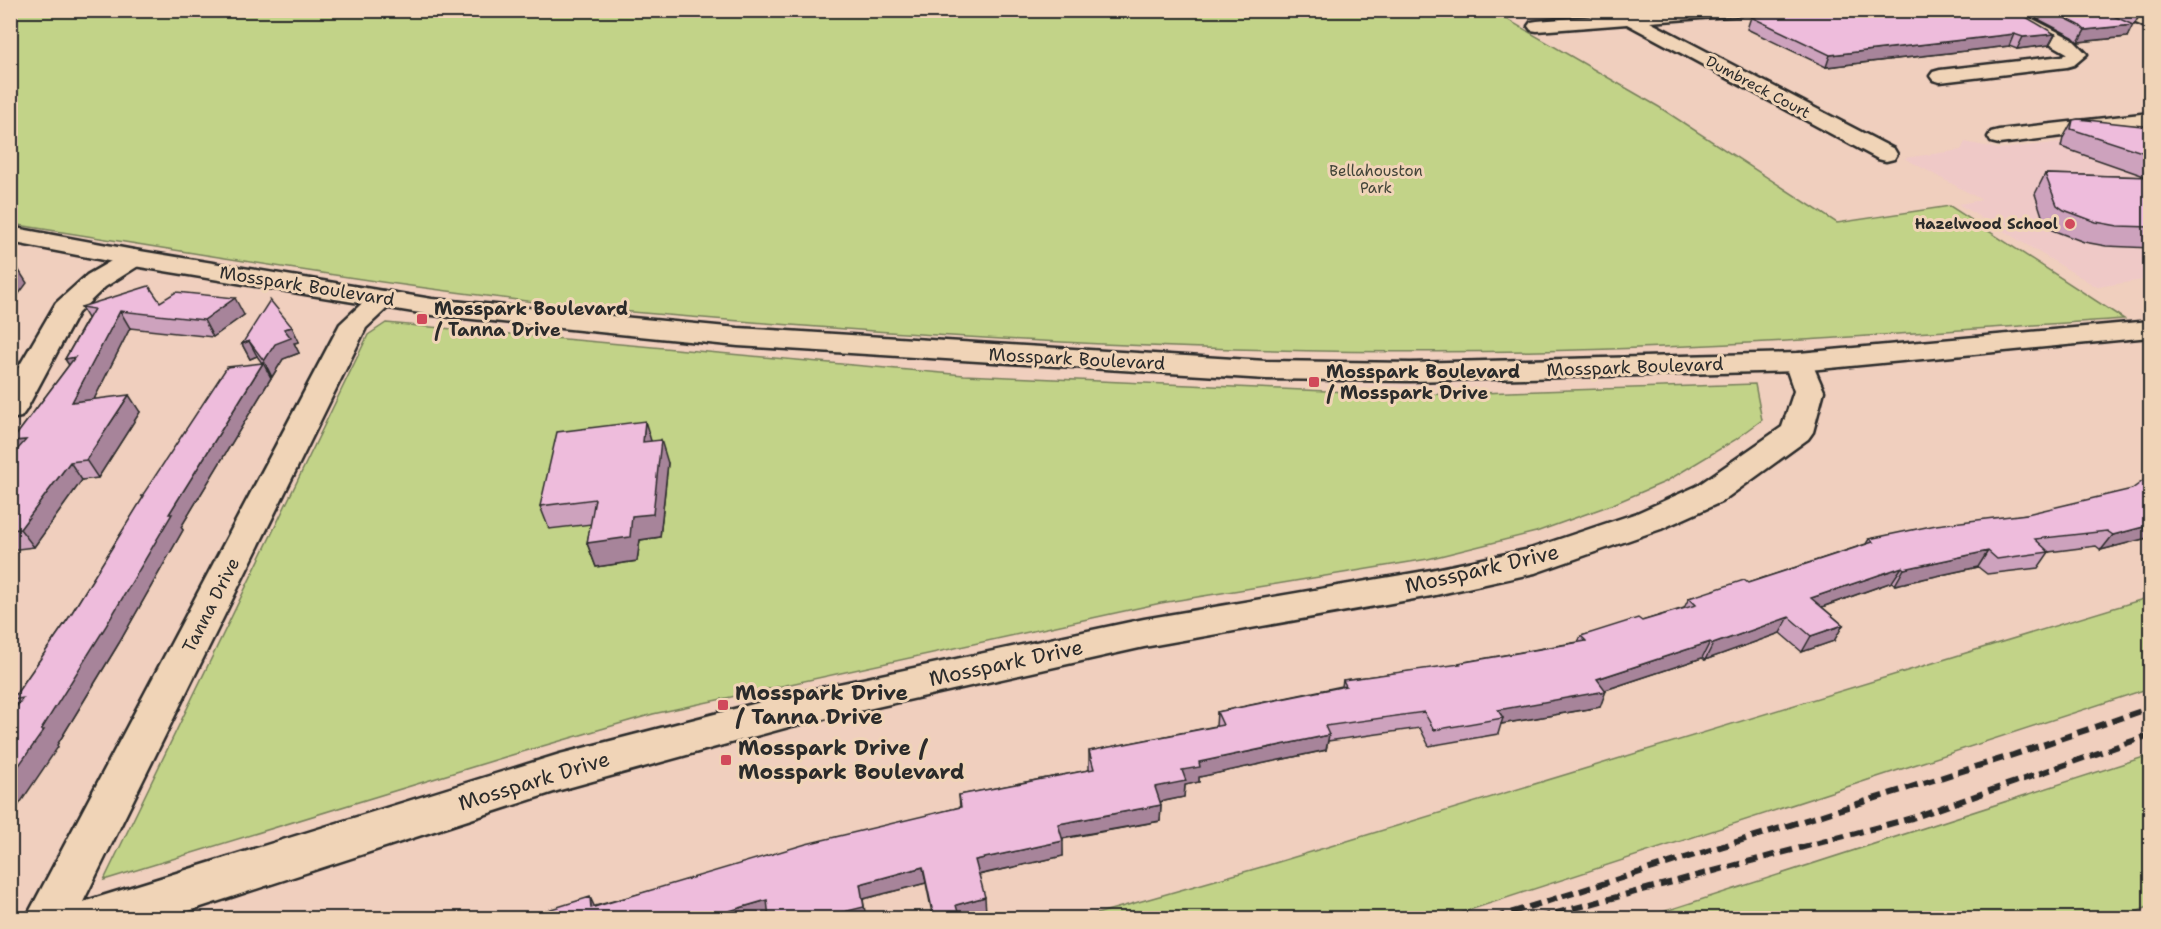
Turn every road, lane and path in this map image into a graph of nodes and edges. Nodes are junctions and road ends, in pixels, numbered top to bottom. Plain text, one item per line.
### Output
1 (1551, 10) edge
2 (2000, 10) edge
3 (2121, 10) edge
4 (1666, 13) edge
5 (1750, 14) edge
6 (1637, 22) junction
7 (1570, 23) junction
8 (2151, 24) edge
9 (1537, 26) dead end
10 (1940, 76) dead end
11 (2151, 120) edge
12 (1999, 137) dead end
13 (1886, 154) dead end
14 (10, 234) edge
15 (134, 258) junction
16 (383, 299) junction
17 (2151, 329) edge
18 (1799, 362) junction
19 (10, 410) edge
20 (50, 918) edge
21 (99, 918) edge

1 - 7 street
2 - 10 street
3 - 8 street
4 - 5 street
4 - 6 street
5 - 6 street
6 - 7 street
6 - 13 street, Dumbreck Court
7 - 9 street
11 - 12 street
14 - 15 street, Mosspark Boulevard
15 - 16 street, Mosspark Boulevard
15 - 19 street
16 - 18 street, Mosspark Boulevard
16 - 20 street, Tanna Drive
17 - 18 street, Mosspark Boulevard
18 - 21 street, Mosspark Drive

